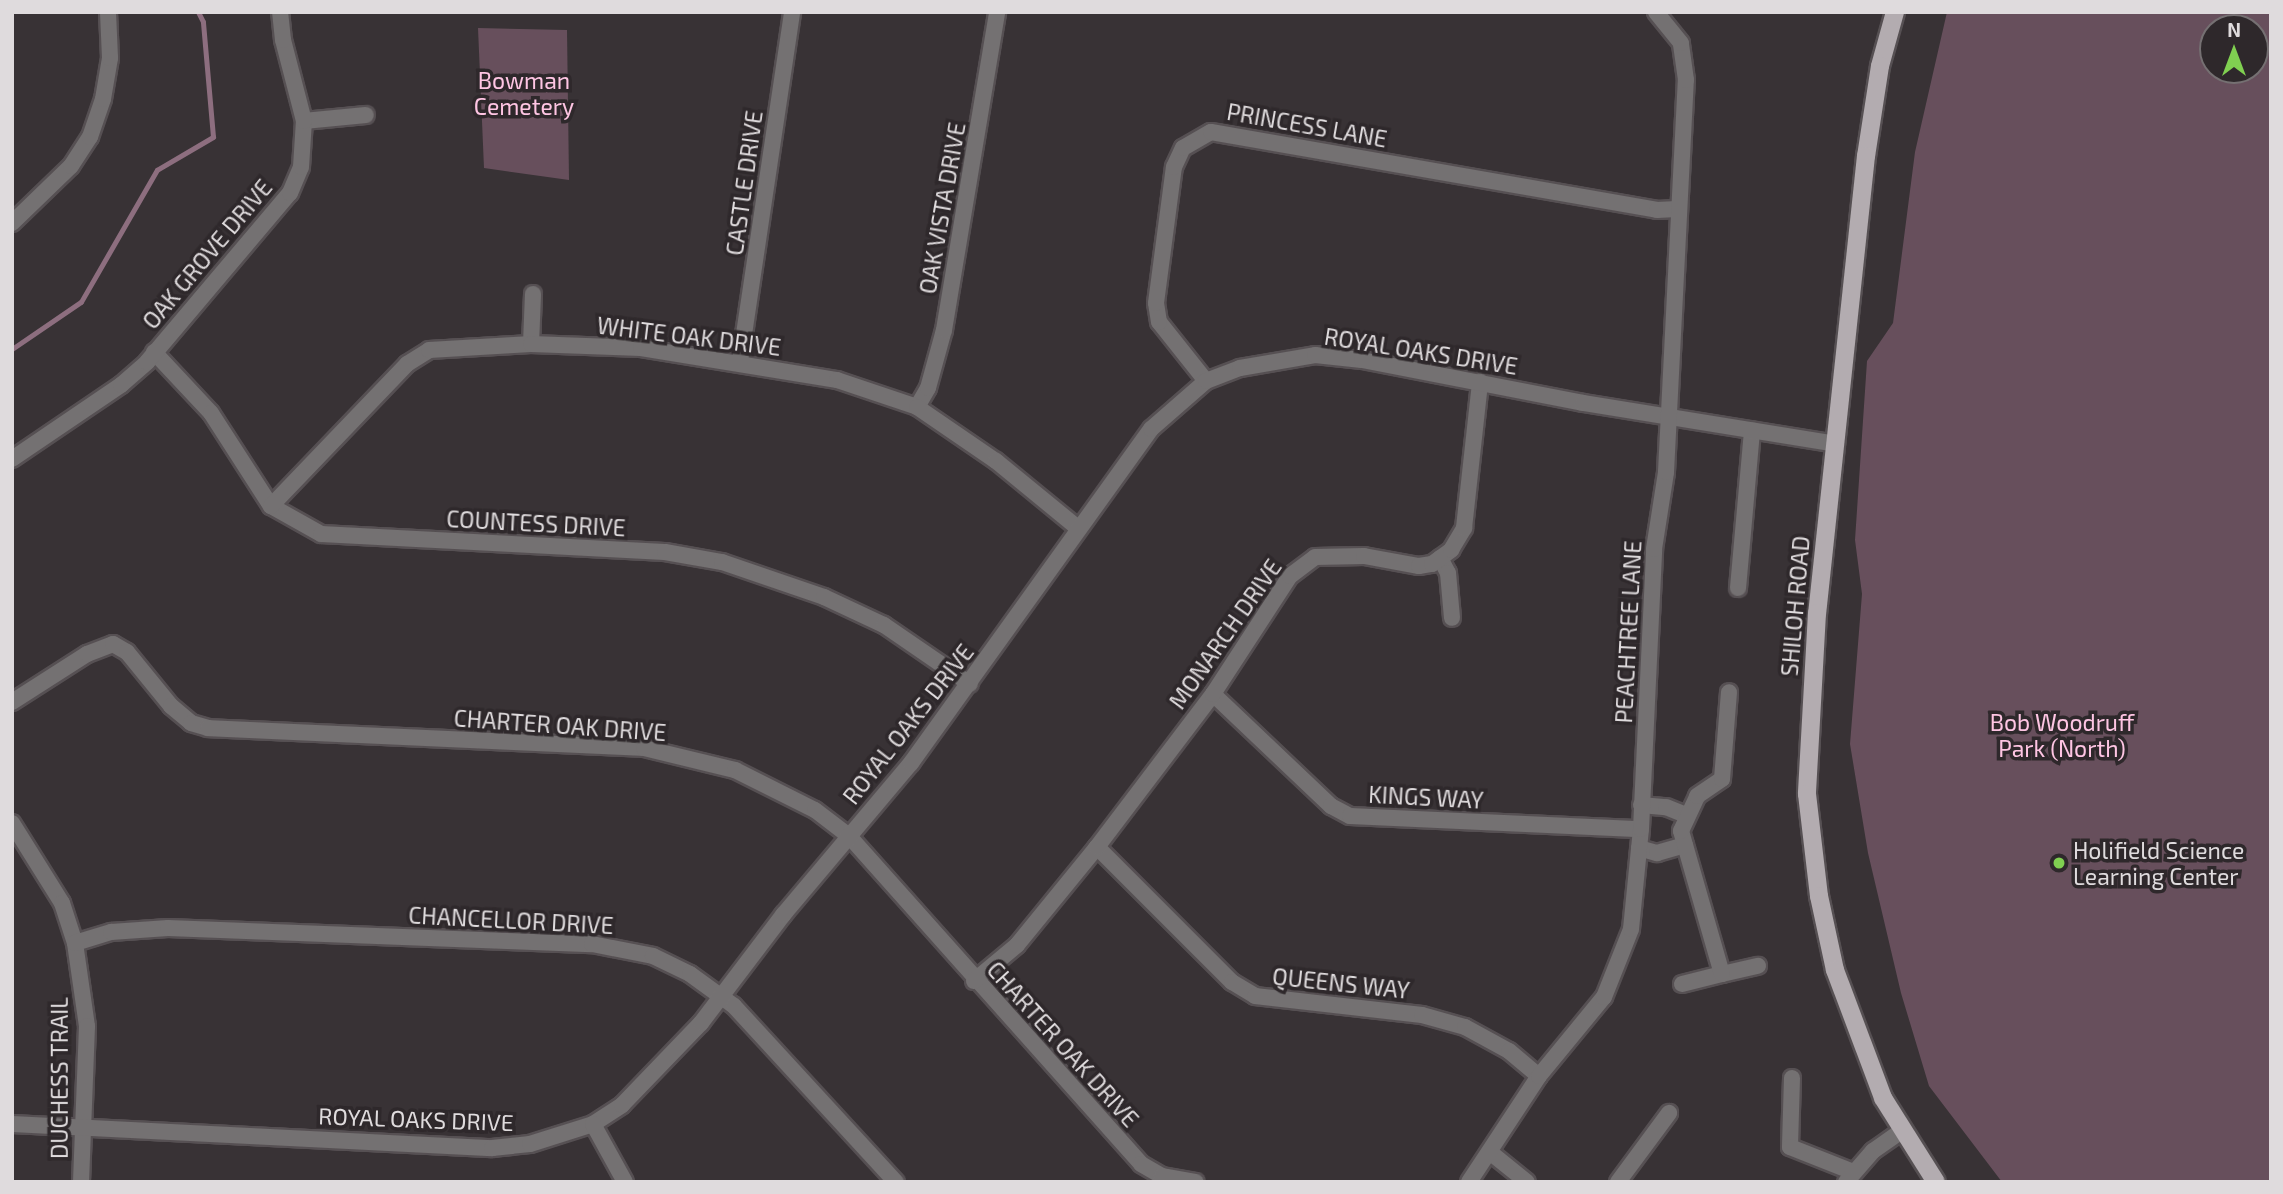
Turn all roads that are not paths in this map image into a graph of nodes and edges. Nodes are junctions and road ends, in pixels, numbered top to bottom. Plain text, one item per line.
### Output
1 (108, 12) edge
2 (280, 12) edge
3 (792, 12) edge
4 (997, 12) edge
5 (1656, 12) edge
6 (1895, 12) edge
7 (366, 115) dead end
8 (304, 121) junction
9 (1677, 209) junction
10 (12, 223) edge
11 (533, 295) dead end
12 (531, 344) junction
13 (154, 352) junction
14 (740, 361) junction
15 (1206, 381) junction
16 (1480, 382) junction
17 (917, 407) junction
18 (1668, 417) junction
19 (1752, 431) junction
20 (1836, 444) junction
21 (12, 459) edge
22 (271, 506) junction
23 (1078, 528) junction
24 (1440, 558) junction
25 (1738, 587) dead end
26 (1452, 618) dead end
27 (970, 684) junction
28 (1730, 692) dead end
29 (1213, 694) junction
30 (12, 702) edge
31 (1642, 805) junction
32 (1686, 815) junction
33 (12, 823) edge
34 (1641, 829) junction
35 (849, 836) junction
36 (1683, 838) junction
37 (1097, 848) junction
38 (1639, 848) junction
39 (75, 943) junction
40 (1758, 966) dead end
41 (1722, 974) junction
42 (974, 981) junction
43 (1682, 984) dead end
44 (720, 995) junction
45 (1539, 1076) junction
46 (1792, 1078) dead end
47 (1669, 1113) dead end
48 (12, 1124) edge
49 (593, 1124) junction
50 (82, 1128) junction
51 (1902, 1130) junction
52 (1491, 1153) junction
53 (1849, 1177) edge
54 (81, 1182) edge
55 (625, 1182) edge
56 (897, 1182) edge
57 (1195, 1182) edge
58 (1469, 1182) edge
59 (1527, 1182) edge
60 (1618, 1182) edge
61 (1936, 1182) edge

1 - 10 street
2 - 8 street, OAK GROVE DRIVE
3 - 14 street, CASTLE DRIVE
4 - 17 street, OAK VISTA DRIVE
5 - 9 street, PEACHTREE LANE
6 - 20 main road, SHILOH ROAD
7 - 8 street
8 - 13 street, OAK GROVE DRIVE
9 - 15 street, PRINCESS LANE
9 - 18 street, PEACHTREE LANE
11 - 12 street
12 - 14 street, WHITE OAK DRIVE
12 - 22 street, WHITE OAK DRIVE
13 - 21 street, OAK GROVE DRIVE
13 - 22 street, COUNTESS DRIVE
14 - 17 street, WHITE OAK DRIVE
15 - 16 street, ROYAL OAKS DRIVE
15 - 23 street, ROYAL OAKS DRIVE
16 - 18 street, ROYAL OAKS DRIVE
16 - 24 street
17 - 23 street, WHITE OAK DRIVE
18 - 19 street, ROYAL OAKS DRIVE
18 - 31 street, PEACHTREE LANE
19 - 20 street, ROYAL OAKS DRIVE
19 - 25 street
20 - 51 main road, SHILOH ROAD
22 - 27 street, COUNTESS DRIVE
23 - 27 street, ROYAL OAKS DRIVE
24 - 26 street
24 - 29 street, MONARCH DRIVE
27 - 35 street, ROYAL OAKS DRIVE
28 - 32 street
29 - 34 street, KINGS WAY
29 - 37 street, MONARCH DRIVE
30 - 35 street, CHARTER OAK DRIVE
31 - 32 street
31 - 34 street, PEACHTREE LANE
32 - 36 street
33 - 39 street, DUCHESS TRAIL
34 - 38 street, PEACHTREE LANE
35 - 42 street, CHARTER OAK DRIVE
35 - 44 street, ROYAL OAKS DRIVE
36 - 38 street
36 - 41 street
37 - 42 street, MONARCH DRIVE
37 - 45 street, QUEENS WAY
38 - 45 street, PEACHTREE LANE
39 - 44 street, CHANCELLOR DRIVE
39 - 50 street, DUCHESS TRAIL
40 - 41 street
41 - 43 street
42 - 57 street, CHARTER OAK DRIVE
44 - 49 street, ROYAL OAKS DRIVE
44 - 56 street, CHANCELLOR DRIVE
45 - 52 street, PEACHTREE LANE
46 - 53 street
47 - 60 street
48 - 50 street, ROYAL OAKS DRIVE
49 - 50 street, ROYAL OAKS DRIVE
49 - 55 street
50 - 54 street, DUCHESS TRAIL
51 - 53 street
51 - 61 main road, SHILOH ROAD
52 - 58 street, PEACHTREE LANE
52 - 59 street

